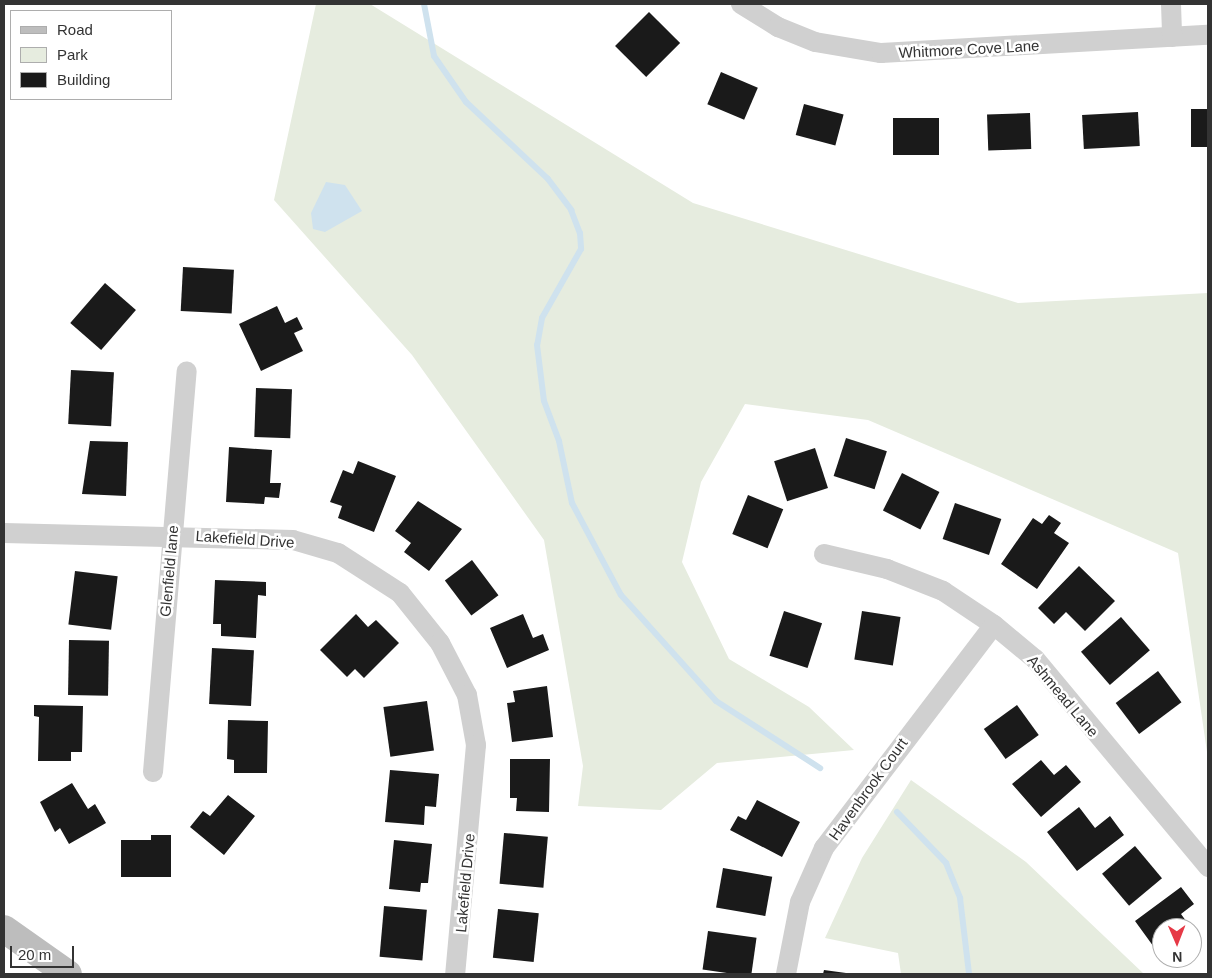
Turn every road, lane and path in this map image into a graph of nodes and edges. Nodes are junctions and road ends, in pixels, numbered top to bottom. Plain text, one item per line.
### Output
1 (741, 4) edge
2 (1171, 4) edge
3 (1208, 35) edge
4 (1172, 37) junction
5 (187, 371) dead end
6 (4, 533) edge
7 (172, 535) junction
8 (824, 554) dead end
9 (994, 625) junction
10 (153, 772) dead end
11 (1208, 867) edge
12 (4, 929) edge
13 (68, 974) edge
14 (455, 974) edge
15 (786, 974) edge

1 - 4 street, Whitmore Cove Lane
2 - 4 street
3 - 4 street, Whitmore Cove Lane
5 - 7 street, Glenfield lane
6 - 7 street, Lakefield Drive
7 - 10 street, Glenfield lane
7 - 14 street, Lakefield Drive
8 - 9 street, Ashmead Lane
9 - 11 street, Ashmead Lane
9 - 15 street, Havenbrook Court
12 - 13 main road

